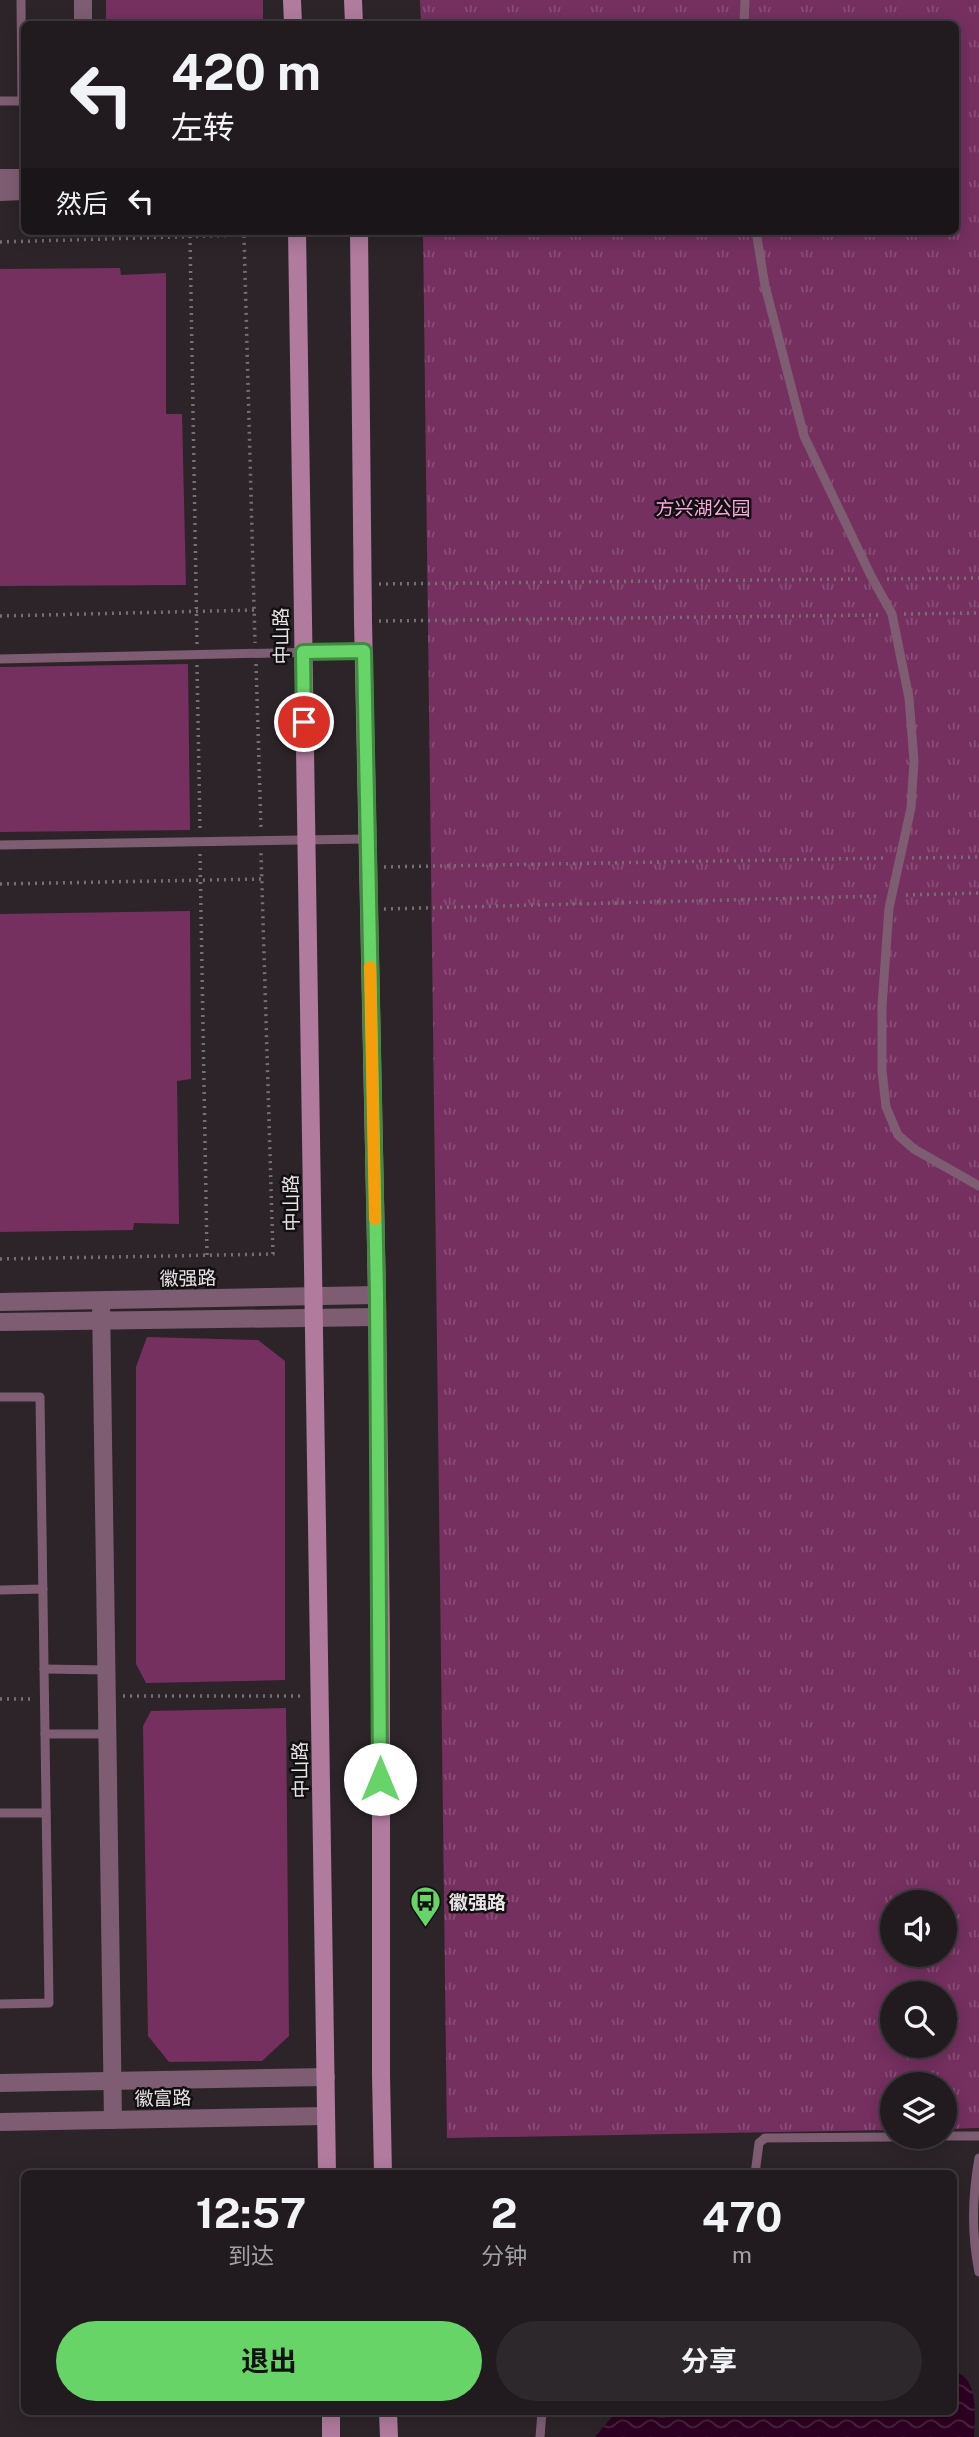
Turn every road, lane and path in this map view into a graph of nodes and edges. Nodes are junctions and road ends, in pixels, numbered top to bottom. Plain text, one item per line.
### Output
1 (21, 0) edge
2 (83, 0) edge
3 (292, 0) edge
4 (353, 0) edge
5 (745, 0) edge
6 (21, 21) edge
7 (83, 21) edge
8 (293, 21) edge
9 (354, 21) edge
10 (744, 21) edge
11 (0, 101) edge
12 (21, 101) edge
13 (0, 178) edge
14 (21, 178) edge
15 (21, 191) edge
16 (0, 192) edge
17 (297, 235) edge
18 (359, 235) edge
19 (756, 235) edge
20 (190, 236) junction
21 (0, 242) edge
22 (979, 578) edge
23 (873, 579) junction
24 (363, 584) junction
25 (255, 610) junction
26 (196, 611) junction
27 (979, 613) edge
28 (892, 614) junction
29 (0, 616) edge
30 (363, 621) junction
31 (364, 651) junction
32 (303, 652) junction
33 (256, 653) junction
34 (197, 654) junction
35 (0, 659) edge
36 (367, 839) junction
37 (306, 840) junction
38 (261, 841) junction
39 (200, 842) junction
40 (0, 845) edge
41 (979, 856) edge
42 (900, 858) junction
43 (368, 867) junction
44 (262, 879) junction
45 (201, 880) junction
46 (0, 884) edge
47 (979, 893) edge
48 (892, 895) junction
49 (368, 910) junction
50 (979, 1186) edge
51 (207, 1255) junction
52 (0, 1259) edge
53 (377, 1295) junction
54 (313, 1296) junction
55 (101, 1301) junction
56 (0, 1302) edge
57 (377, 1317) junction
58 (314, 1318) junction
59 (0, 1322) edge
60 (102, 1322) junction
61 (0, 1397) edge
62 (43, 1589) junction
63 (0, 1590) edge
64 (44, 1669) junction
65 (107, 1670) junction
66 (320, 1695) junction
67 (107, 1696) junction
68 (0, 1699) edge
69 (44, 1699) junction
70 (45, 1734) junction
71 (107, 1734) junction
72 (0, 1813) edge
73 (46, 1813) junction
74 (0, 2004) edge
75 (326, 2077) junction
76 (112, 2081) junction
77 (0, 2083) edge
78 (326, 2116) junction
79 (113, 2120) junction
80 (0, 2122) edge
81 (957, 2136) edge
82 (979, 2136) edge
83 (880, 2137) edge
84 (979, 2158) edge
85 (327, 2170) edge
86 (383, 2170) edge
87 (756, 2170) edge
88 (979, 2272) edge
89 (331, 2415) edge
90 (388, 2415) edge
91 (542, 2415) edge
92 (331, 2437) edge
93 (389, 2437) edge
94 (540, 2437) edge

1 - 6 lane
2 - 7 street
3 - 8 main road
4 - 9 main road
5 - 10 lane
11 - 12 lane
13 - 14 street
15 - 16 street
17 - 32 main road, 中山路
18 - 24 main road
19 - 23 lane
20 - 21 path
20 - 25 path
20 - 26 path
22 - 23 path
23 - 24 path
23 - 28 lane
24 - 30 main road
25 - 26 path
25 - 33 path
26 - 29 path
26 - 34 path
27 - 28 path
28 - 30 path
28 - 42 lane
30 - 31 main road
31 - 32 lane
31 - 36 main road
32 - 33 lane
32 - 37 main road, 中山路
33 - 34 lane
33 - 38 path
34 - 35 lane
34 - 39 path
36 - 37 lane
36 - 43 main road
37 - 38 lane
37 - 54 main road, 中山路
38 - 39 lane
38 - 44 path
39 - 40 lane
39 - 45 path
41 - 42 path
42 - 43 path
42 - 48 lane
43 - 49 main road
44 - 45 path
44 - 51 path
45 - 46 path
45 - 51 path
47 - 48 path
48 - 49 path
48 - 50 lane
49 - 53 main road
51 - 52 path
53 - 54 street, 徽强路
53 - 57 main road
54 - 55 street, 徽强路
54 - 58 main road, 中山路
55 - 56 street, 徽强路
55 - 60 street
57 - 58 street
57 - 86 main road
58 - 60 street
58 - 66 main road, 中山路
59 - 60 street
60 - 65 street
61 - 62 lane
62 - 63 lane
62 - 64 lane
64 - 65 lane
64 - 69 lane
65 - 67 street
66 - 67 path
66 - 75 main road, 中山路
67 - 71 street
68 - 69 path
69 - 70 lane
70 - 71 lane
70 - 73 lane
71 - 76 street
72 - 73 lane
73 - 74 lane
75 - 76 street, 徽富路
75 - 78 main road, 中山路
76 - 77 street, 徽富路
76 - 79 street
78 - 79 street, 徽富路
78 - 85 main road, 中山路
79 - 80 street, 徽富路
81 - 82 lane
83 - 87 lane
84 - 88 lane
89 - 92 main road
90 - 93 main road
91 - 94 lane

